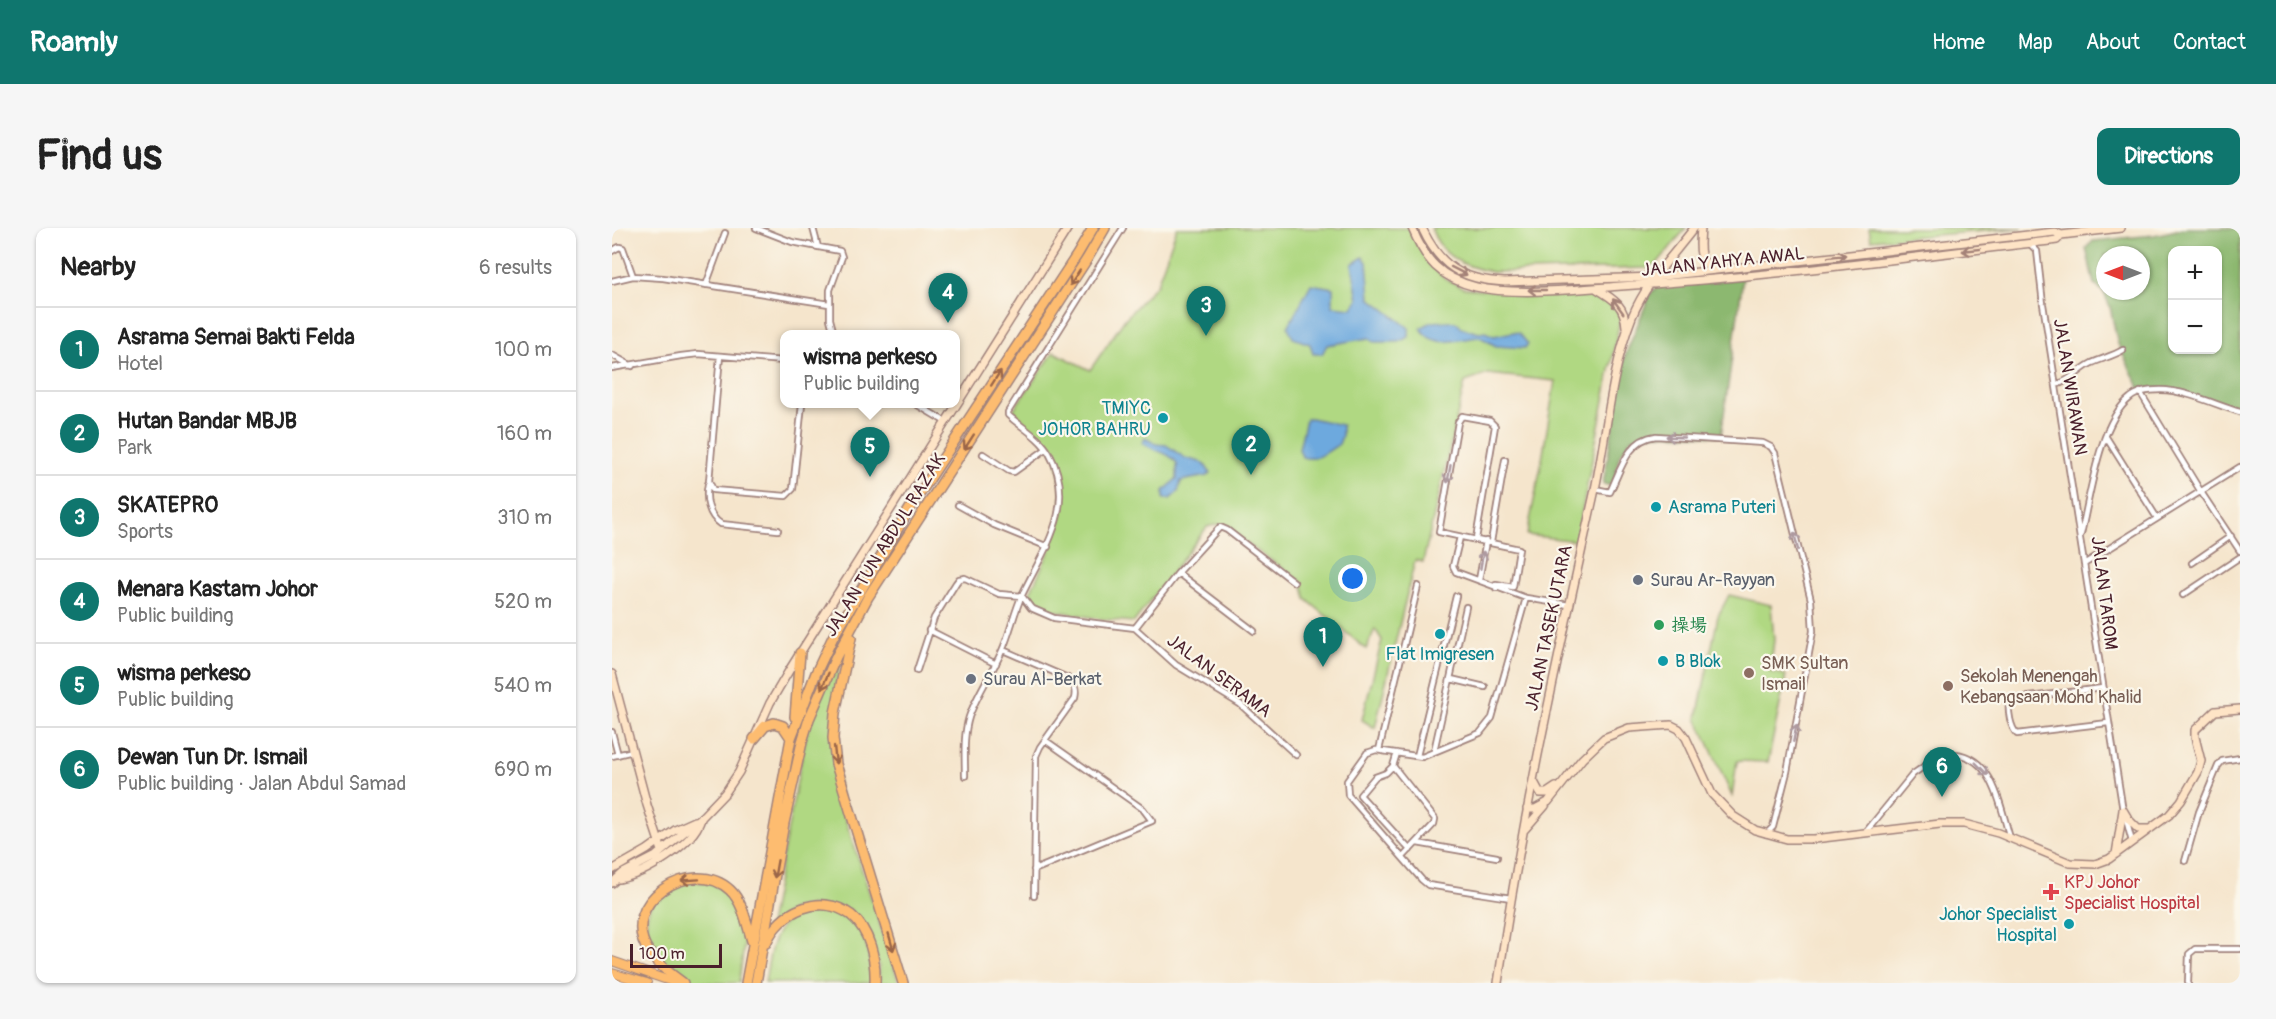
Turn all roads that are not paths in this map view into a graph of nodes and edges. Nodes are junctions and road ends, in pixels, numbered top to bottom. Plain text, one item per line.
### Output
1 (756, 228) edge
2 (813, 228) edge
3 (1068, 228) edge
4 (1093, 228) edge
5 (1105, 228) edge
6 (1124, 228) edge
7 (1412, 228) edge
8 (1422, 228) edge
9 (1694, 228) edge
10 (1701, 228) edge
11 (2121, 228) edge
12 (2033, 231) edge
13 (725, 233) dead end
14 (2061, 235) junction
15 (2046, 242) junction
16 (2029, 243) junction
17 (818, 247) junction
18 (612, 251) edge
19 (2037, 251) junction
20 (1718, 270) junction
21 (633, 276) junction
22 (1654, 277) junction
23 (612, 281) edge
24 (706, 285) junction
25 (1648, 285) junction
26 (1596, 288) junction
27 (829, 304) junction
28 (833, 330) edge
29 (1627, 333) junction
30 (2123, 350) dead end
31 (612, 354) edge
32 (720, 356) junction
33 (780, 361) edge
34 (632, 366) junction
35 (612, 368) edge
36 (2056, 385) junction
37 (2140, 392) junction
38 (960, 400) edge
39 (802, 408) edge
40 (923, 408) edge
41 (955, 408) edge
42 (2240, 412) edge
43 (946, 422) junction
44 (2106, 437) junction
45 (1046, 449) junction
46 (983, 454) dead end
47 (1505, 460) dead end
48 (2240, 468) edge
49 (709, 481) junction
50 (1595, 489) junction
51 (2201, 492) junction
52 (1482, 500) junction
53 (1497, 503) junction
54 (958, 505) dead end
55 (2087, 510) junction
56 (2077, 514) junction
57 (2157, 518) junction
58 (778, 530) dead end
59 (2231, 536) junction
60 (1460, 537) junction
61 (2080, 537) junction
62 (1476, 539) junction
63 (1488, 541) junction
64 (1048, 547) junction
65 (2240, 551) edge
66 (2240, 557) edge
67 (2192, 563) dead end
68 (2084, 564) junction
69 (1178, 573) junction
70 (1479, 580) junction
71 (1294, 582) dead end
72 (1418, 586) dead end
73 (1496, 588) junction
74 (2183, 595) dead end
75 (1022, 596) junction
76 (1456, 596) dead end
77 (868, 597) junction
78 (1526, 598) junction
79 (1569, 605) junction
80 (1466, 607) dead end
81 (1135, 628) junction
82 (929, 630) junction
83 (1254, 631) dead end
84 (1003, 650) junction
85 (800, 653) junction
86 (996, 664) junction
87 (917, 670) dead end
88 (612, 674) edge
89 (1451, 679) junction
90 (1485, 687) dead end
91 (2103, 687) junction
92 (614, 690) edge
93 (2240, 709) edge
94 (2108, 723) junction
95 (612, 732) edge
96 (793, 733) junction
97 (754, 738) junction
98 (1045, 740) junction
99 (1363, 746) dead end
100 (1379, 750) junction
101 (633, 751) junction
102 (1434, 751) junction
103 (1367, 753) junction
104 (618, 754) junction
105 (1296, 755) dead end
106 (1396, 755) junction
107 (612, 756) edge
108 (1417, 756) junction
109 (2240, 758) edge
110 (1394, 766) junction
111 (965, 776) dead end
112 (1533, 780) junction
113 (1560, 785) junction
114 (1553, 794) junction
115 (1527, 809) junction
116 (2123, 810) junction
117 (700, 818) junction
118 (2150, 829) junction
119 (1523, 832) junction
120 (1865, 833) junction
121 (1766, 834) junction
122 (2010, 838) junction
123 (659, 842) junction
124 (2132, 842) junction
125 (1418, 843) junction
126 (662, 851) junction
127 (1407, 854) junction
128 (2116, 854) junction
129 (1497, 857) dead end
130 (2185, 861) dead end
131 (612, 870) edge
132 (1034, 870) junction
133 (615, 881) edge
134 (1034, 896) dead end
135 (1510, 898) junction
136 (753, 943) junction
137 (2240, 949) edge
138 (761, 957) junction
139 (612, 961) edge
140 (612, 973) edge
141 (647, 983) edge
142 (676, 983) edge
143 (683, 983) edge
144 (746, 983) edge
145 (756, 983) edge
146 (875, 983) edge
147 (903, 983) edge
148 (1498, 983) edge
149 (2188, 983) edge

1 - 17 street
2 - 17 street
3 - 38 street
96 -> 4 highway, JALAN TUN ABDUL RAZAK
5 -> 77 highway, JALAN TUN ABDUL RAZAK
6 - 45 street
26 -> 7 street, JALAN YAHYA AWAL
8 -> 22 street, JALAN YAHYA AWAL
9 - 22 street, JALAN TASEK UTARA
10 - 20 street
11 - 14 street, JALAN YAHYA AWAL
12 - 14 street, JALAN YAHYA AWAL
20 -> 12 street, JALAN YAHYA AWAL
13 - 24 street
14 - 15 street, JALAN YAHYA AWAL
15 - 16 street, JALAN YAHYA AWAL
15 - 19 street
16 - 19 street
16 -> 25 street, JALAN YAHYA AWAL
17 - 27 street
18 - 21 street
19 - 36 street, JALAN WIRAWAN
20 - 22 street, JALAN YAHYA AWAL
21 - 23 street
21 - 24 street
22 - 25 street, JALAN TASEK UTARA
24 - 27 street
25 - 26 street, JALAN YAHYA AWAL
25 - 29 street, JALAN TASEK UTARA
29 -> 26 street
27 - 28 street
29 - 50 street, JALAN TASEK UTARA
30 - 36 street
31 - 34 street
32 - 33 street
32 - 34 street
32 - 49 street
34 - 35 street
36 - 56 street, JALAN WIRAWAN
37 - 42 street
37 - 44 street, JALAN TAROM
37 - 51 street
39 - 49 street
40 - 43 street
41 - 43 street
43 - 85 street
44 - 55 street, JALAN TAROM
44 - 57 street
45 - 46 street
45 - 64 street
47 - 53 street
48 - 51 street
49 - 58 street
50 - 79 street, JALAN TASEK UTARA
121 -> 50 street
51 - 57 street
51 - 59 street
52 - 53 street
52 -> 60 street
52 - 62 street
53 - 63 street
54 - 64 street
55 - 56 street
55 - 61 street, JALAN TAROM
56 - 61 street, JALAN WIRAWAN
57 - 68 street
59 - 65 street
59 - 67 street
60 - 62 street
60 - 70 street
61 - 68 street, JALAN TAROM
62 - 63 street
70 -> 63 street
63 - 73 street
64 - 75 street
66 - 74 street
68 - 91 street, JALAN TAROM
69 - 71 street
69 - 81 street
69 - 83 street
70 - 73 street
72 - 100 street
73 - 78 street
75 - 81 street
75 - 82 street
75 - 84 street
76 - 108 street
77 -> 138 highway, JALAN TUN ABDUL RAZAK
77 -> 147 highway
78 - 79 street
78 - 102 street, JALAN TASEK UTARA
79 - 112 street, JALAN TASEK UTARA
80 - 89 street
81 - 105 street, JALAN SERAMA
82 - 86 street
82 - 87 street
84 - 86 street
84 - 98 street
85 - 96 highway
85 - 97 street
86 - 111 street
88 - 92 street
89 - 90 street
89 - 102 street
91 - 94 street, JALAN TAROM
91 - 94 street
92 - 101 street
93 - 118 street
94 - 116 street, JALAN TAROM
95 - 104 street
96 - 97 highway
96 - 136 highway, JALAN TUN ABDUL RAZAK
97 - 117 street
98 - 132 street
98 - 132 street
99 - 103 street
100 - 103 street, JALAN TASEK UTARA
100 - 106 street, JALAN TASEK UTARA
101 - 104 street
101 - 123 street
102 - 108 street, JALAN TASEK UTARA
103 - 127 street
104 - 107 street
106 - 108 street, JALAN TASEK UTARA
106 - 110 street
109 - 130 street
110 - 125 street
110 - 127 street
112 - 113 street
112 - 115 street, JALAN TASEK UTARA
113 - 114 street
113 - 121 street
114 - 115 street
114 - 119 street
115 - 119 street, JALAN TASEK UTARA
116 - 118 street
116 - 124 street, JALAN TAROM
116 - 128 street
117 - 123 street
117 - 126 street
117 - 133 street
118 - 124 street
119 - 135 street, JALAN TASEK UTARA
120 - 121 street
120 - 122 street
120 -> 122 street
122 - 128 street
123 - 126 street
123 - 131 street
124 - 128 street
125 - 127 street
125 - 129 street
126 - 133 street
127 - 135 street
132 - 134 street
135 - 148 street, JALAN TASEK UTARA
136 -> 143 highway
136 - 144 highway, JALAN TUN ABDUL RAZAK
137 - 149 street
138 - 145 highway, JALAN TUN ABDUL RAZAK
138 - 146 highway
139 - 142 main road
140 - 141 main road

